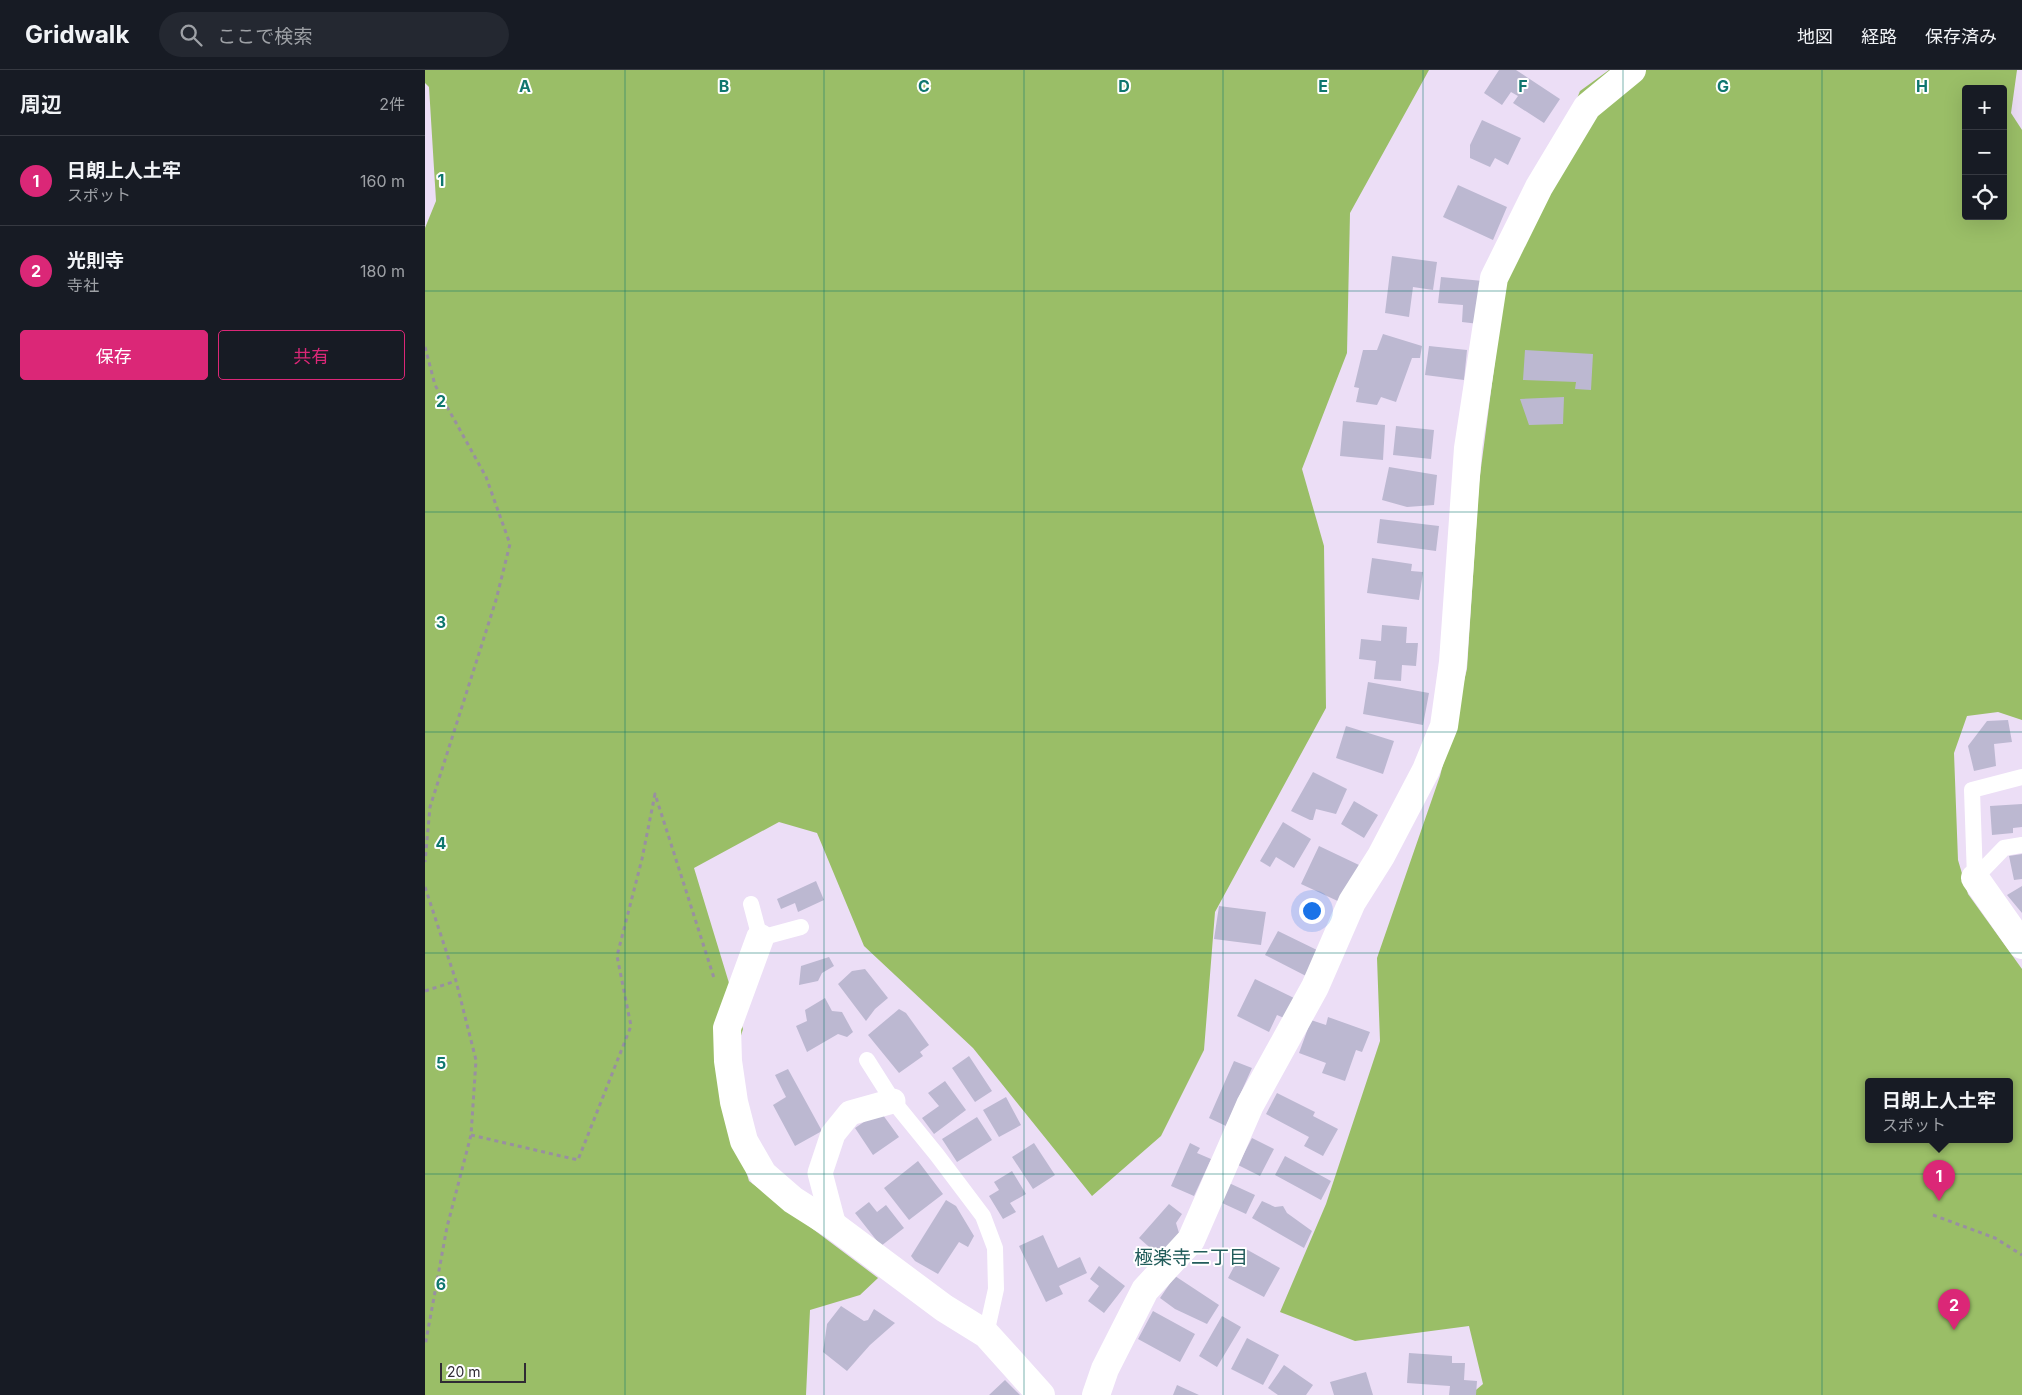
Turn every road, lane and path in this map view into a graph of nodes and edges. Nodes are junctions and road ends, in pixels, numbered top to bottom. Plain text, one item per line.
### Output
1 (1632, 70) edge
2 (425, 347) edge
3 (2022, 777) edge
4 (2022, 845) edge
5 (425, 862) edge
6 (1975, 878) junction
7 (425, 887) edge
8 (751, 904) dead end
9 (801, 926) dead end
10 (760, 938) junction
11 (2022, 945) edge
12 (715, 980) dead end
13 (455, 981) junction
14 (425, 991) edge
15 (867, 1060) dead end
16 (893, 1101) junction
17 (471, 1135) junction
18 (1933, 1215) dead end
19 (834, 1226) junction
20 (2022, 1255) edge
21 (986, 1334) junction
22 (425, 1346) edge
23 (1041, 1395) edge
24 (1096, 1395) edge

1 - 24 street
2 - 5 path
3 - 6 lane
4 - 6 lane
6 - 11 street
7 - 13 path
8 - 10 lane
9 - 10 lane
10 - 19 street
12 - 17 path
13 - 14 path
13 - 17 path
15 - 16 lane
16 - 19 street
16 - 21 lane
17 - 22 path
18 - 20 path
19 - 21 street
21 - 23 street

